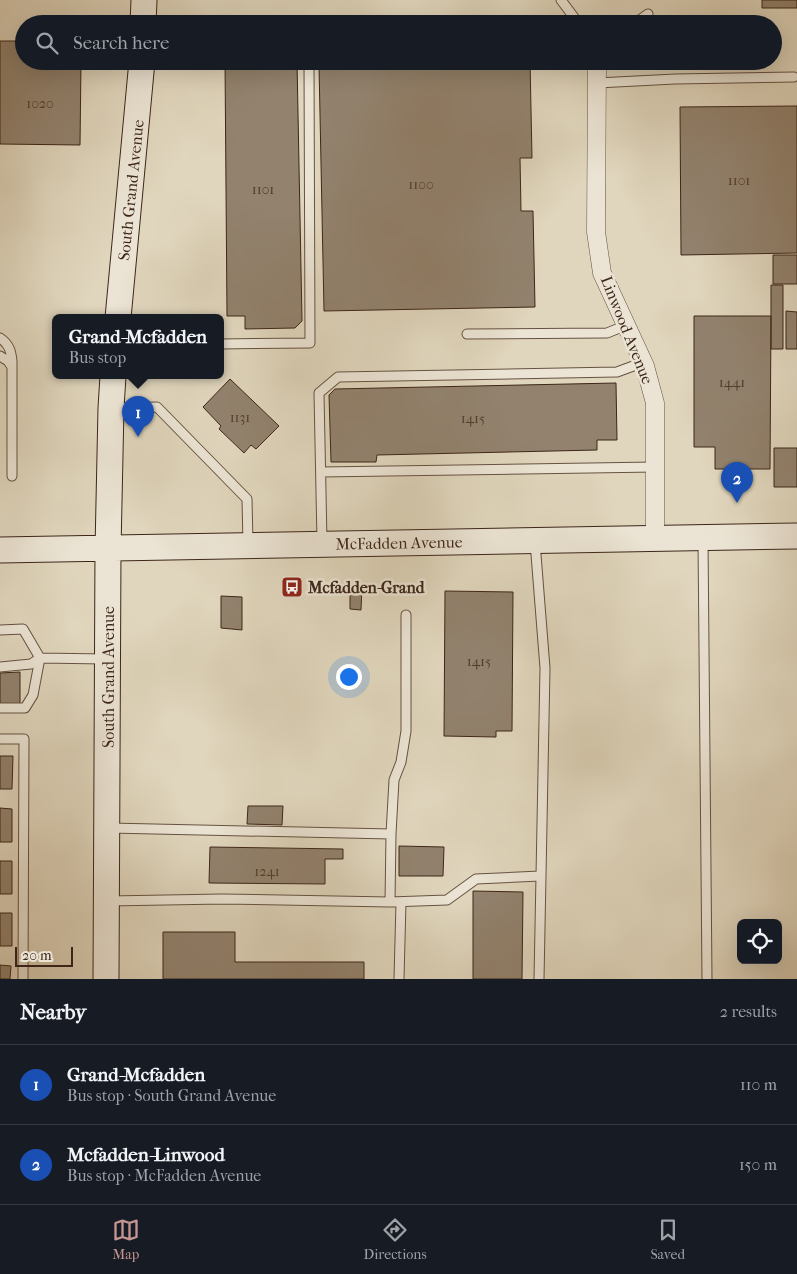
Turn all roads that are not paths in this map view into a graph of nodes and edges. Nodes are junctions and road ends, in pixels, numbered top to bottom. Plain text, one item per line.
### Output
1 (144, 0) edge
2 (561, 0) edge
3 (144, 15) edge
4 (572, 15) edge
5 (141, 70) edge
6 (309, 70) edge
7 (598, 70) edge
8 (794, 77) dead end
9 (597, 83) junction
10 (118, 314) edge
11 (627, 325) junction
12 (467, 334) dead end
13 (0, 338) edge
14 (224, 344) edge
15 (0, 356) edge
16 (644, 362) junction
17 (12, 367) junction
18 (113, 379) edge
19 (111, 408) junction
20 (655, 467) junction
21 (321, 472) junction
22 (12, 476) dead end
23 (797, 536) edge
24 (704, 538) junction
25 (654, 539) junction
26 (535, 541) junction
27 (322, 545) junction
28 (248, 546) junction
29 (108, 548) junction
30 (0, 550) edge
31 (406, 615) dead end
32 (0, 630) edge
33 (40, 658) junction
34 (108, 659) junction
35 (0, 667) edge
36 (0, 708) edge
37 (0, 739) edge
38 (107, 828) junction
39 (392, 834) junction
40 (540, 876) junction
41 (106, 901) junction
42 (390, 902) junction
43 (401, 902) junction
44 (23, 979) edge
45 (106, 979) edge
46 (399, 979) edge
47 (539, 979) edge
48 (707, 979) edge

1 - 3 main road
2 - 4 lane
5 - 10 main road, South Grand Avenue
6 - 14 lane
7 - 9 street, Linwood Avenue
8 - 9 lane
9 - 11 street, Linwood Avenue
11 - 12 lane
11 - 16 street, Linwood Avenue
13 - 17 lane
15 - 17 lane
16 - 20 street, Linwood Avenue
16 - 21 lane
17 - 22 lane
18 - 19 main road, South Grand Avenue
19 - 28 lane
19 - 29 main road, South Grand Avenue
20 - 21 lane
20 - 25 street, Linwood Avenue
21 - 27 lane
23 - 24 main road, McFadden Avenue
24 - 25 main road, McFadden Avenue
24 - 48 lane
25 - 26 main road, McFadden Avenue
26 - 27 main road, McFadden Avenue
26 - 40 lane
27 - 28 main road, McFadden Avenue
28 - 29 main road, McFadden Avenue
29 - 30 main road, McFadden Avenue
29 - 34 main road, South Grand Avenue
31 - 39 lane
32 - 33 lane
33 - 34 lane
33 - 35 lane
33 - 36 lane
34 - 38 main road, South Grand Avenue
37 - 44 lane
38 - 39 lane
38 - 41 main road, South Grand Avenue
39 - 42 lane
40 - 43 lane
40 - 47 lane
41 - 42 lane
41 - 45 main road, South Grand Avenue
42 - 43 lane
43 - 46 lane

